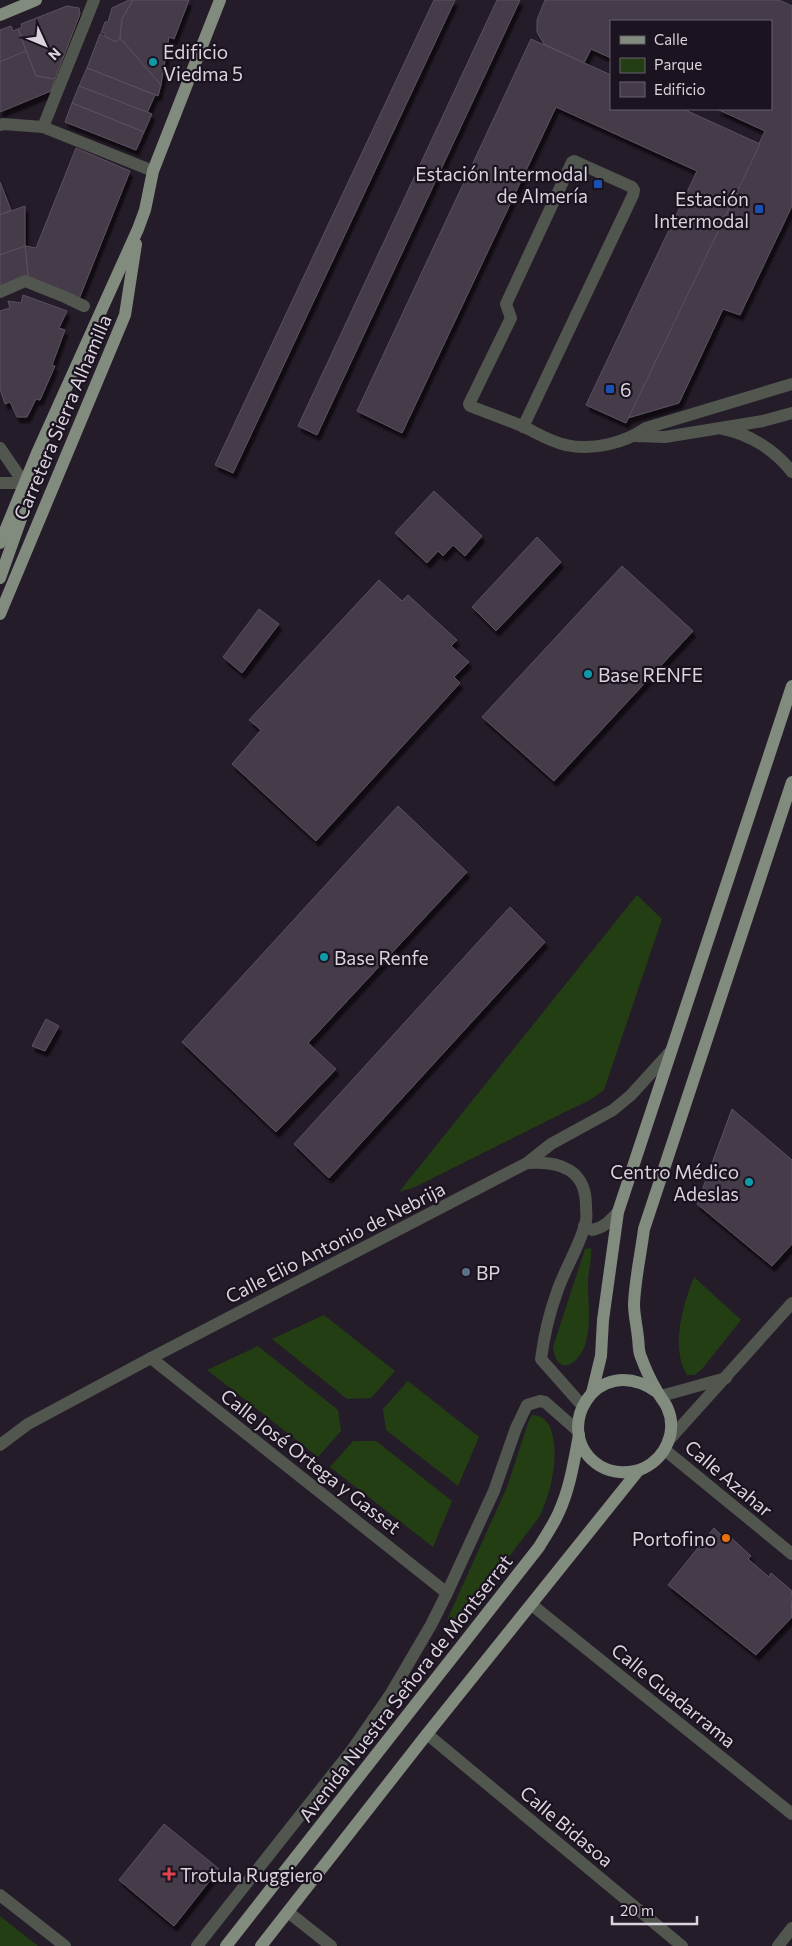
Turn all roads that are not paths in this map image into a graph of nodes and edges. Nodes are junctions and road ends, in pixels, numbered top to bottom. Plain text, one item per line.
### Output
1 (36, 0) edge
2 (94, 0) edge
3 (220, 0) edge
4 (0, 15) edge
5 (0, 125) edge
6 (43, 127) junction
7 (153, 171) junction
8 (138, 229) junction
9 (0, 292) edge
10 (84, 306) dead end
11 (792, 384) edge
12 (792, 413) edge
13 (524, 427) junction
14 (718, 428) junction
15 (634, 436) junction
16 (0, 448) edge
17 (792, 472) edge
18 (0, 483) edge
19 (24, 483) junction
20 (0, 543) edge
21 (0, 578) edge
22 (0, 614) edge
23 (792, 686) edge
24 (792, 782) edge
25 (671, 1051) junction
26 (527, 1163) junction
27 (618, 1212) junction
28 (584, 1226) junction
29 (791, 1306) edge
30 (151, 1358) junction
31 (726, 1378) junction
32 (592, 1393) junction
33 (659, 1394) junction
34 (584, 1404) junction
35 (579, 1433) junction
36 (0, 1445) edge
37 (667, 1445) junction
38 (638, 1471) junction
39 (792, 1554) edge
40 (447, 1593) junction
41 (532, 1605) junction
42 (427, 1734) junction
43 (792, 1814) edge
44 (0, 1896) edge
45 (288, 1912) junction
46 (792, 1928) edge
47 (65, 1946) edge
48 (197, 1946) edge
49 (226, 1946) edge
50 (261, 1946) edge
51 (331, 1946) edge
52 (682, 1946) edge
53 (778, 1946) edge

1 - 4 main road
2 - 6 street
3 - 7 main road, Carretera Sierra Alhamilla
5 - 6 street
6 - 7 street
7 - 8 main road, Carretera Sierra Alhamilla
8 - 19 main road, Carretera Sierra Alhamilla
8 - 22 main road, Carretera Sierra Alhamilla
9 - 10 street
11 - 15 street
12 - 14 street
13 - 13 street
13 - 15 street
14 - 15 street
14 - 17 street
16 - 19 street, Carretera Sierra Alhamilla
18 - 19 street
19 - 20 main road, Carretera Sierra Alhamilla
19 - 21 main road, Carretera Sierra Alhamilla
23 - 25 main road
24 - 33 main road
25 - 26 street, Calle Elio Antonio de Nebrija
25 - 27 main road
26 - 28 street
26 - 30 street, Calle Elio Antonio de Nebrija
27 - 28 street
27 - 32 main road
28 - 34 street
29 - 31 street
30 - 36 street, Calle Elio Antonio de Nebrija
30 - 40 street, Calle José Ortega y Gasset
31 - 33 street
31 - 37 street
32 - 33 main road
32 - 34 main road
33 - 37 main road
34 - 35 main road
35 - 38 main road
35 - 40 street, Avenida Nuestra Señora de Montserrat
35 - 49 main road, Avenida Nuestra Señora de Montserrat
37 - 38 main road
37 - 39 street, Calle Azahar
38 - 41 main road
40 - 48 street, Avenida Nuestra Señora de Montserrat
41 - 42 main road
41 - 43 street, Calle Guadarrama
42 - 45 main road
42 - 52 street, Calle Bidasoa
44 - 47 street
45 - 50 main road
45 - 51 street
46 - 53 street

